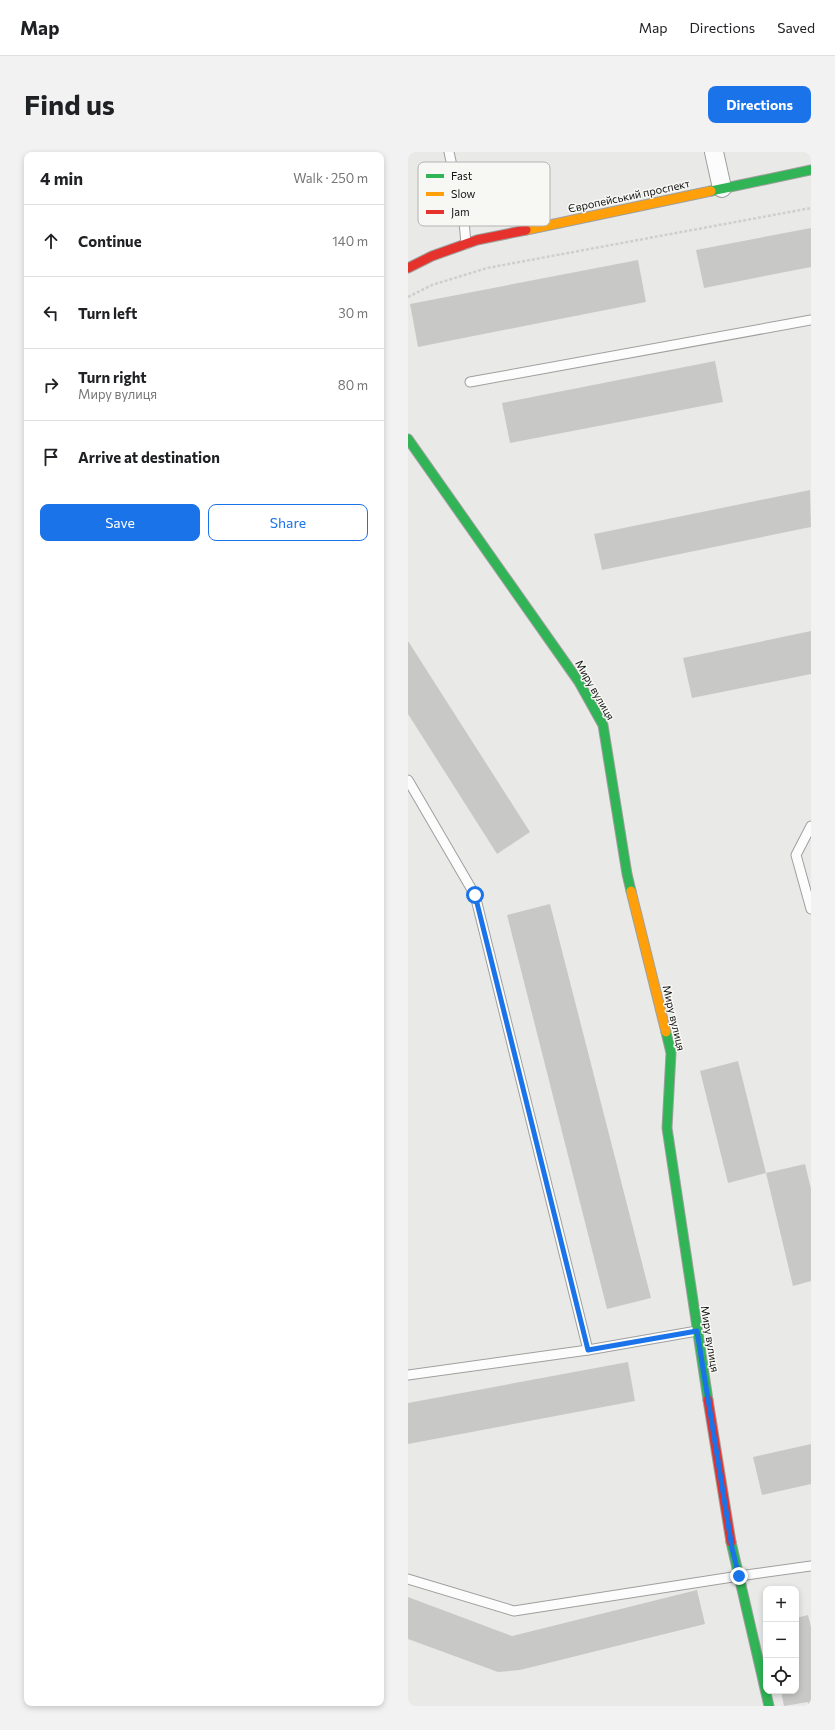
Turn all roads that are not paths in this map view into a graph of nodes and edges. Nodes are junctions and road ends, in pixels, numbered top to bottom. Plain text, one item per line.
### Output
1 (449, 152) edge
2 (714, 152) edge
3 (451, 162) edge
4 (811, 170) edge
5 (722, 188) junction
6 (550, 225) edge
7 (464, 226) edge
8 (543, 226) edge
9 (466, 244) junction
10 (408, 268) edge
11 (811, 320) edge
12 (470, 382) dead end
13 (408, 439) edge
14 (408, 780) edge
15 (811, 826) edge
16 (811, 909) edge
17 (697, 1331) junction
18 (588, 1350) junction
19 (408, 1375) edge
20 (811, 1566) edge
21 (739, 1576) junction
22 (408, 1578) edge
23 (769, 1706) edge

1 - 3 lane
2 - 5 street
4 - 5 street, Європейський проспект
5 - 6 street, Європейський проспект
7 - 9 lane
8 - 9 street, Європейський проспект
9 - 10 street, Європейський проспект
11 - 12 lane
13 - 17 street, Миру вулиця
14 - 18 lane
15 - 16 lane
17 - 18 lane
17 - 21 street, Миру вулиця
18 - 19 lane
20 - 21 lane
21 - 22 lane
21 - 23 street, Миру вулиця

